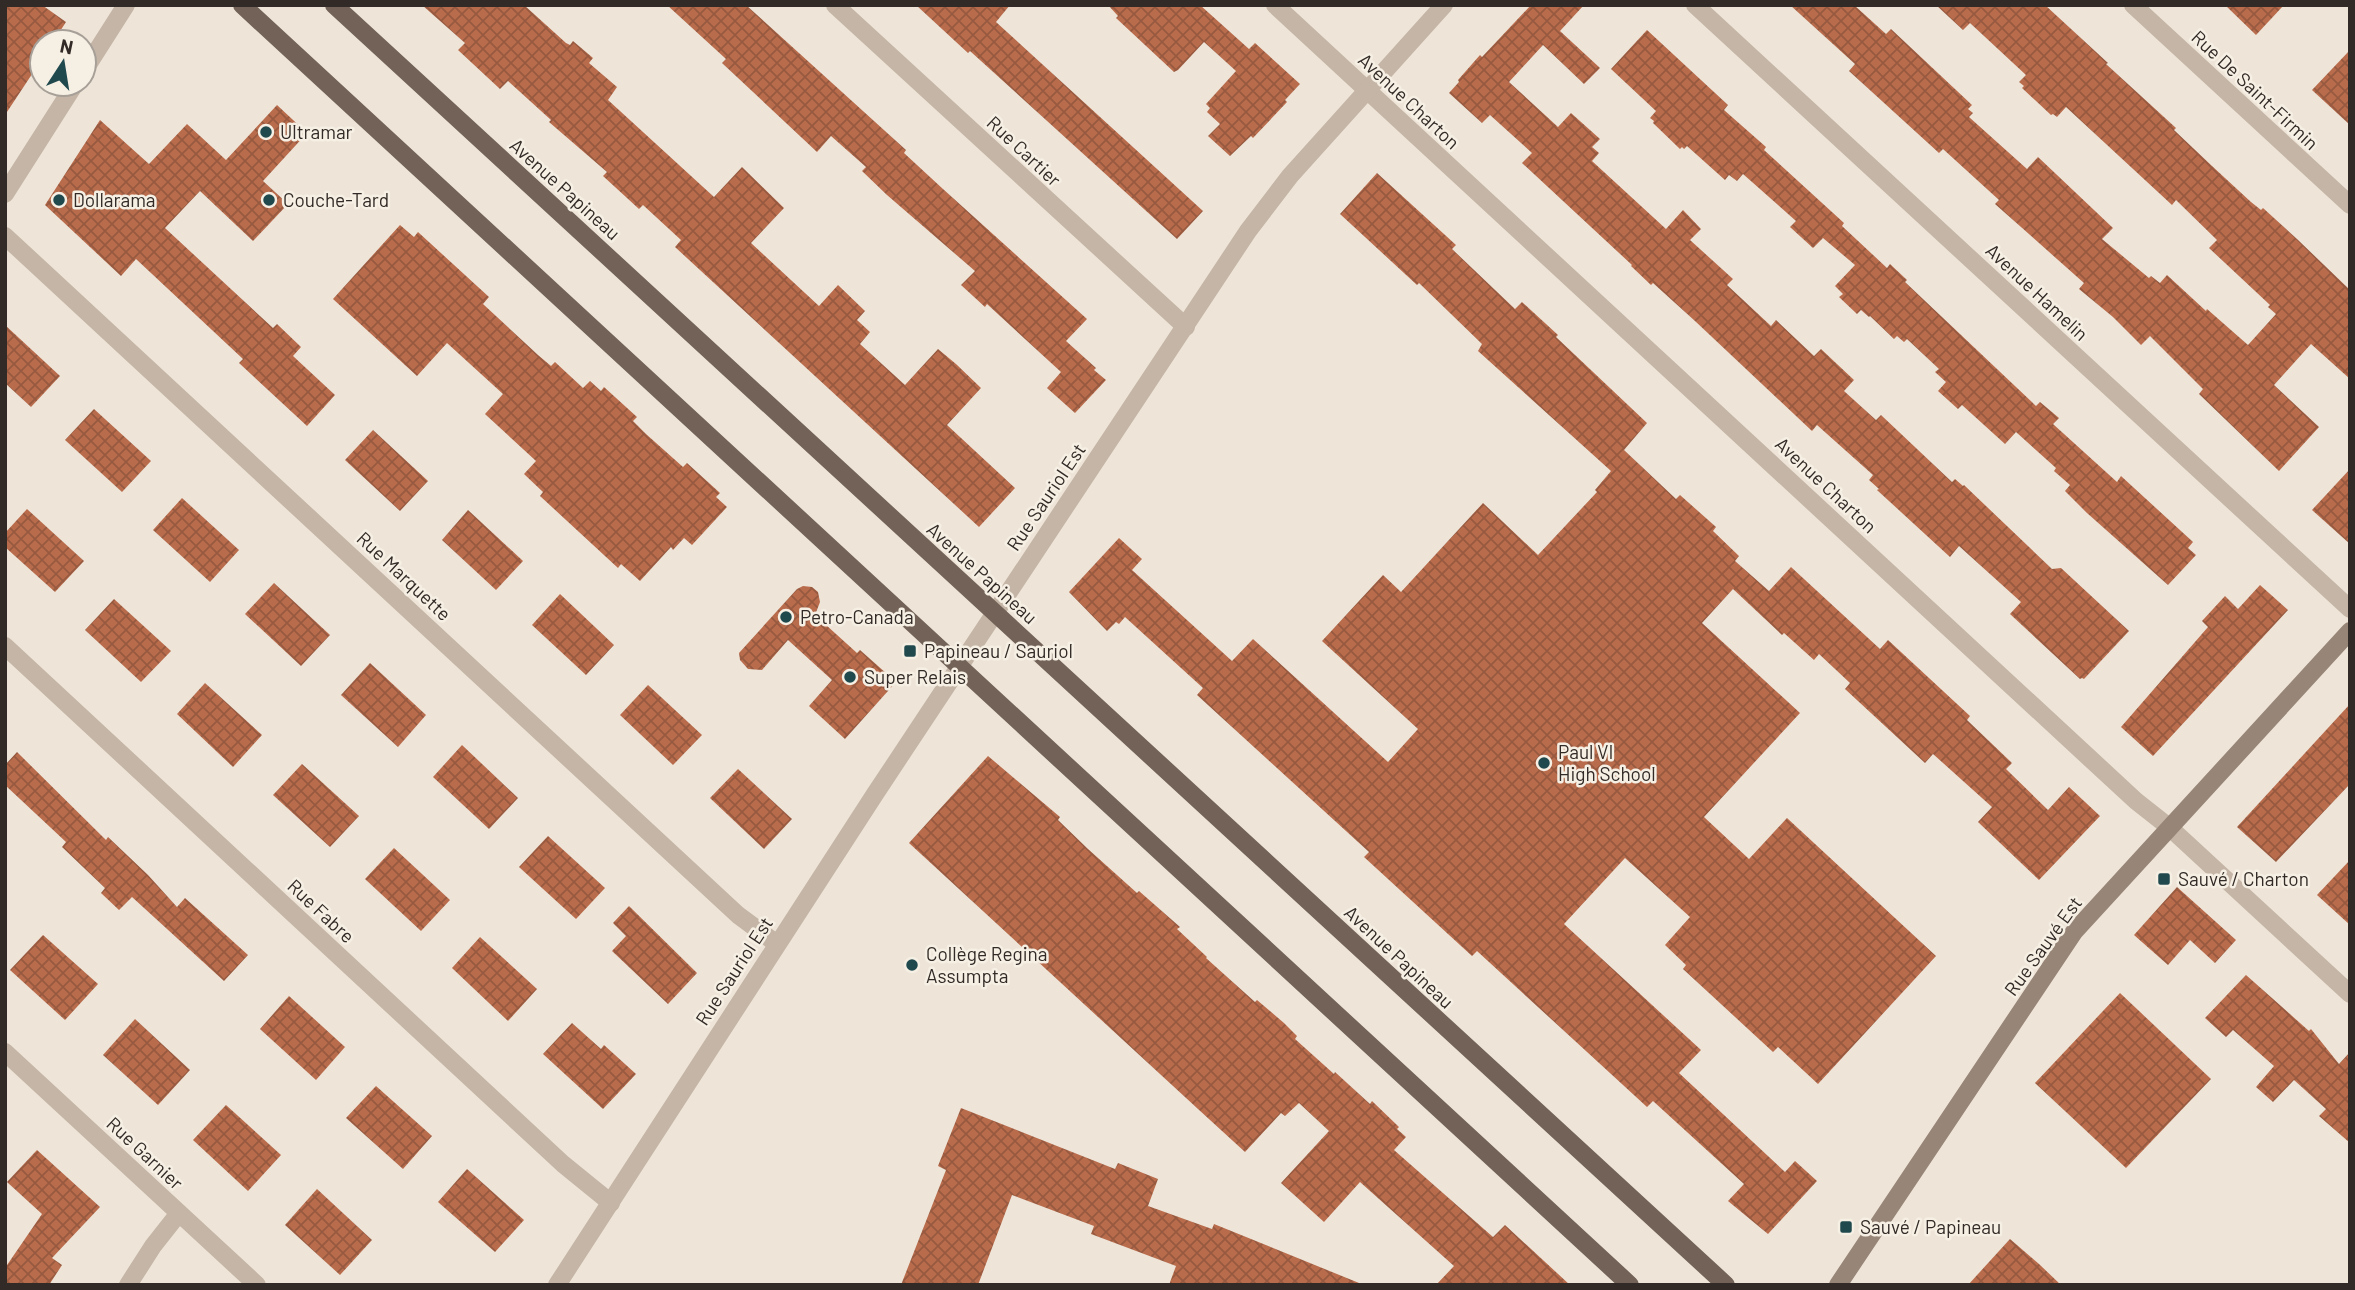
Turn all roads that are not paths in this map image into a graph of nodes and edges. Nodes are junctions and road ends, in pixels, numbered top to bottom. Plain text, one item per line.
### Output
1 (127, 5) edge
2 (242, 5) edge
3 (334, 5) edge
4 (835, 5) edge
5 (1275, 5) edge
6 (1444, 5) edge
7 (1695, 5) edge
8 (2133, 5) edge
9 (98, 50) edge
10 (1367, 90) junction
11 (66, 98) edge
12 (5, 194) edge
13 (2350, 205) edge
14 (5, 236) edge
15 (1186, 327) junction
16 (2350, 609) edge
17 (995, 613) junction
18 (2350, 631) edge
19 (5, 646) edge
20 (960, 666) junction
21 (2169, 827) junction
22 (777, 944) junction
23 (2350, 994) edge
24 (5, 1052) edge
25 (611, 1203) junction
26 (179, 1213) junction
27 (128, 1285) edge
28 (257, 1285) edge
29 (557, 1285) edge
30 (1630, 1285) edge
31 (1726, 1285) edge
32 (1838, 1285) edge

1 - 9 street
2 - 20 main road
3 - 17 main road, Avenue Papineau
4 - 15 street, Rue Cartier
5 - 10 street, Avenue Charton
6 - 10 street, Rue Sauriol Est
7 - 16 street, Avenue Hamelin
8 - 13 street, Rue De Saint-Firmin
10 - 15 street, Rue Sauriol Est
10 - 21 street, Avenue Charton
11 - 12 street
14 - 22 street, Rue Marquette
15 - 17 street, Rue Sauriol Est
17 - 20 street, Rue Sauriol Est
17 - 31 main road, Avenue Papineau
18 - 21 main road, Rue Sauvé Est
19 - 25 street, Rue Fabre
20 - 22 street, Rue Sauriol Est
20 - 30 main road
21 - 23 street, Avenue Charton
21 - 32 main road, Rue Sauvé Est
22 - 25 street, Rue Sauriol Est
24 - 26 street, Rue Garnier
25 - 29 street, Rue Sauriol Est
26 - 27 street
26 - 28 street, Rue Garnier

